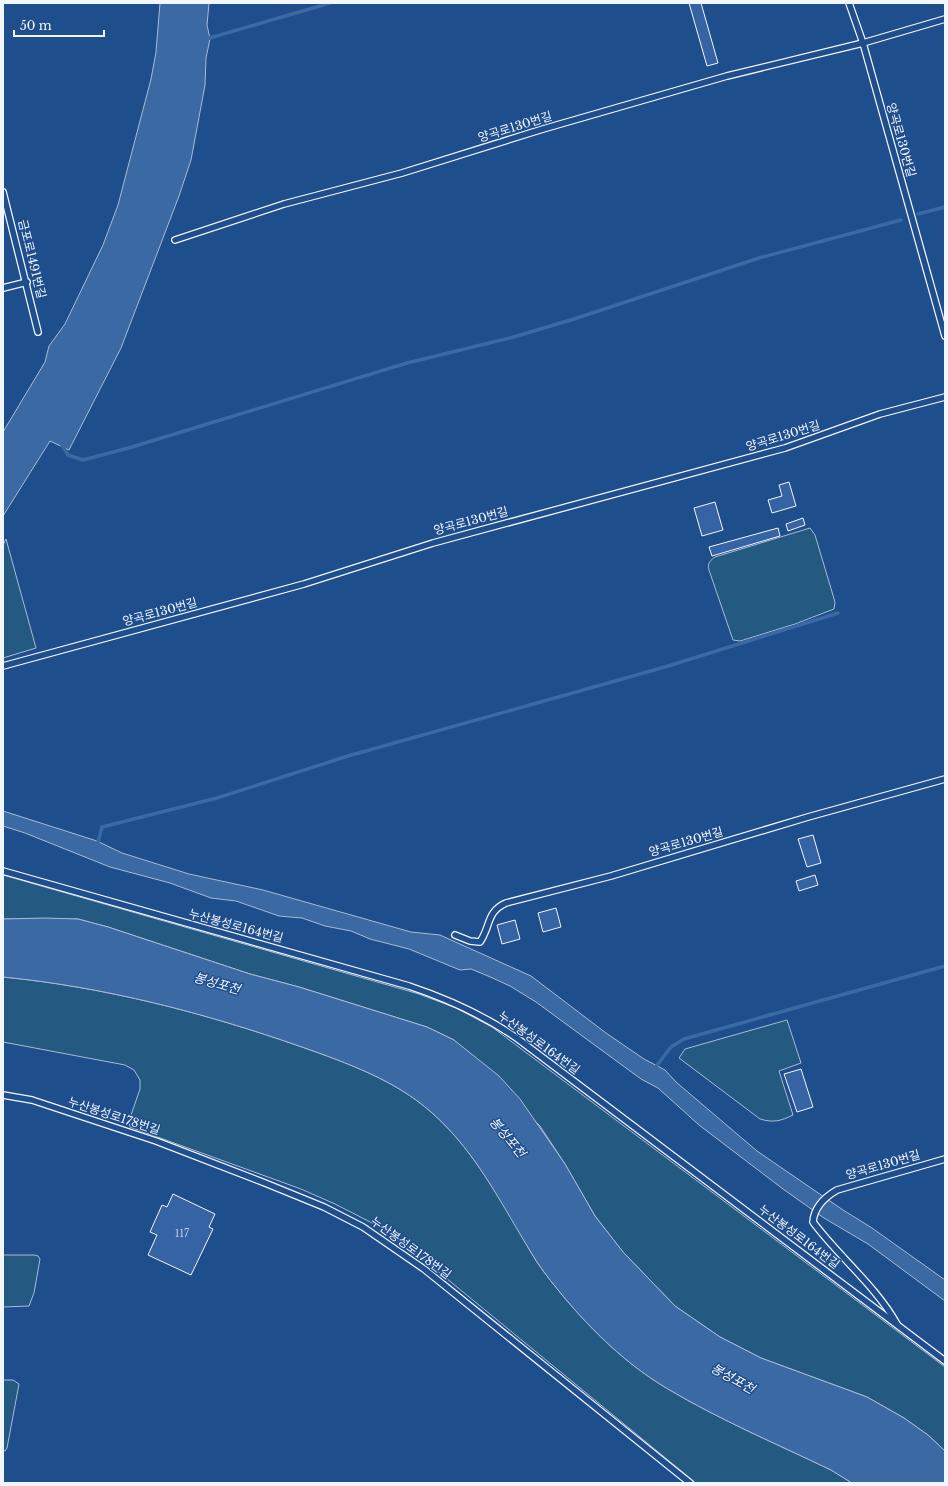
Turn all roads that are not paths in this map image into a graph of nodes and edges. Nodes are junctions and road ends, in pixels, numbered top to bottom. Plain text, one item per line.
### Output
1 (849, 3) edge
2 (945, 19) edge
3 (863, 43) junction
4 (3, 192) edge
5 (175, 240) dead end
6 (27, 282) junction
7 (3, 288) edge
8 (38, 332) dead end
9 (945, 336) edge
10 (945, 397) edge
11 (3, 666) edge
12 (945, 779) edge
13 (3, 871) edge
14 (455, 935) dead end
15 (3, 1095) edge
16 (945, 1159) edge
17 (898, 1326) junction
18 (945, 1361) edge
19 (690, 1483) edge

1 - 3 lane, 양곡로130번길
2 - 3 lane, 양곡로130번길
3 - 5 lane, 양곡로130번길
3 - 9 lane, 양곡로130번길
4 - 6 lane, 금포로1491번길
6 - 7 lane
6 - 8 lane, 금포로1491번길
10 - 11 lane, 양곡로130번길
12 - 14 lane, 양곡로130번길
13 - 17 lane, 누산봉성로164번길
15 - 19 lane, 누산봉성로178번길
16 - 17 lane, 양곡로130번길
17 - 18 lane, 누산봉성로164번길

